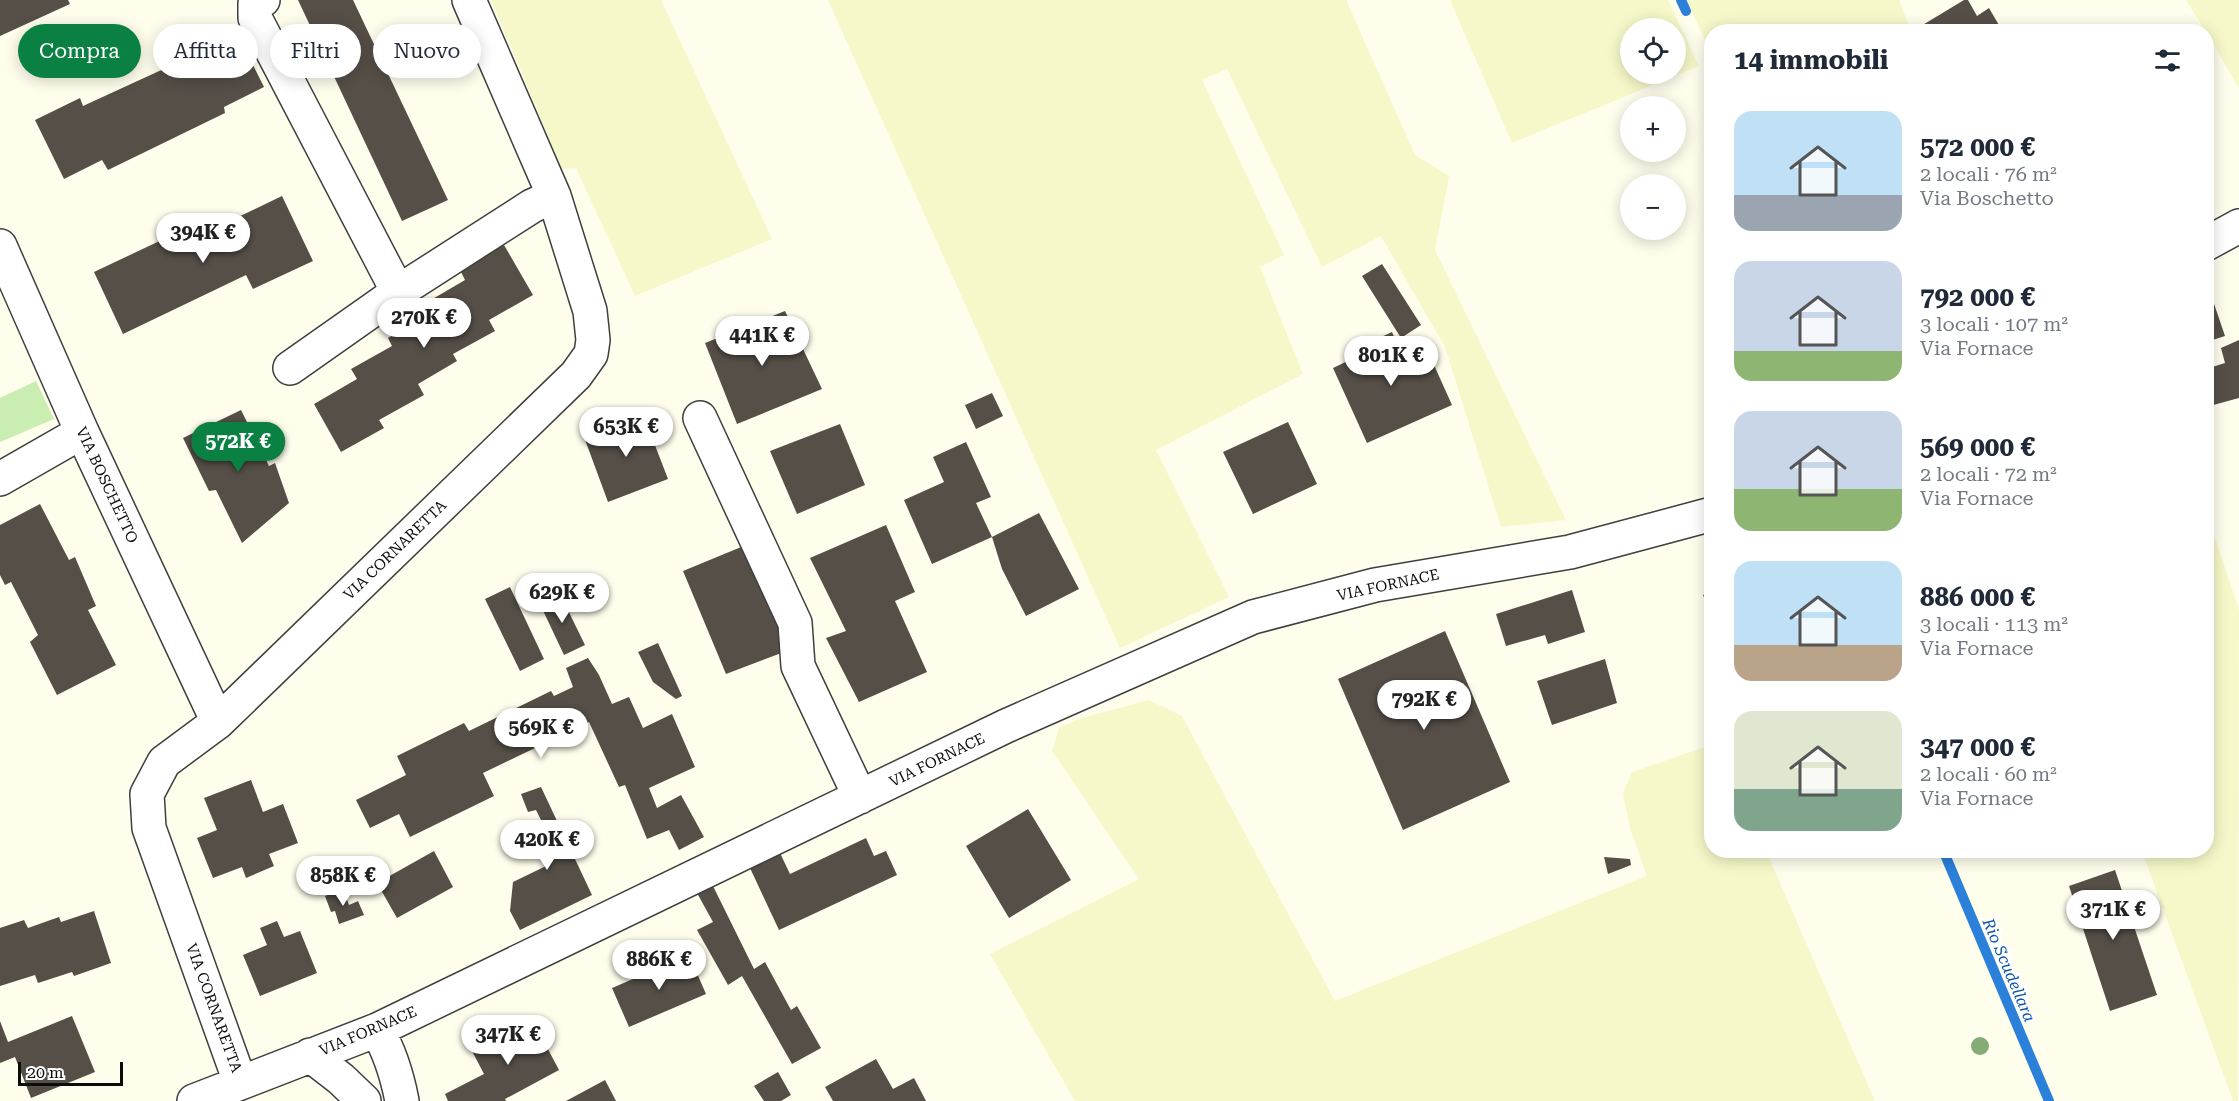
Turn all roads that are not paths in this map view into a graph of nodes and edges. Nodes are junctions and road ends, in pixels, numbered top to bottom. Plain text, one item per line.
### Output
1 (263, 0) edge
2 (469, 0) edge
3 (554, 196) junction
4 (2239, 226) edge
5 (2214, 240) edge
6 (0, 246) edge
7 (398, 292) junction
8 (290, 368) dead end
9 (700, 418) dead end
10 (82, 432) junction
11 (0, 479) edge
12 (1704, 516) edge
13 (218, 722) junction
14 (860, 797) junction
15 (377, 1030) junction
16 (310, 1055) junction
17 (240, 1082) junction
18 (194, 1101) edge
19 (364, 1101) edge
20 (402, 1101) edge

1 - 7 street
2 - 3 street, VIA CORNARETTA
3 - 7 street
3 - 13 street, VIA CORNARETTA
4 - 5 street
6 - 10 street, VIA BOSCHETTO
7 - 8 street
9 - 14 street
10 - 11 street
10 - 13 street, VIA BOSCHETTO
12 - 14 street, VIA FORNACE
13 - 17 street, VIA CORNARETTA
14 - 15 street, VIA FORNACE
15 - 16 street, VIA FORNACE
15 - 20 street
16 - 17 street, VIA FORNACE
16 - 19 street
17 - 18 street, VIA FORNACE

